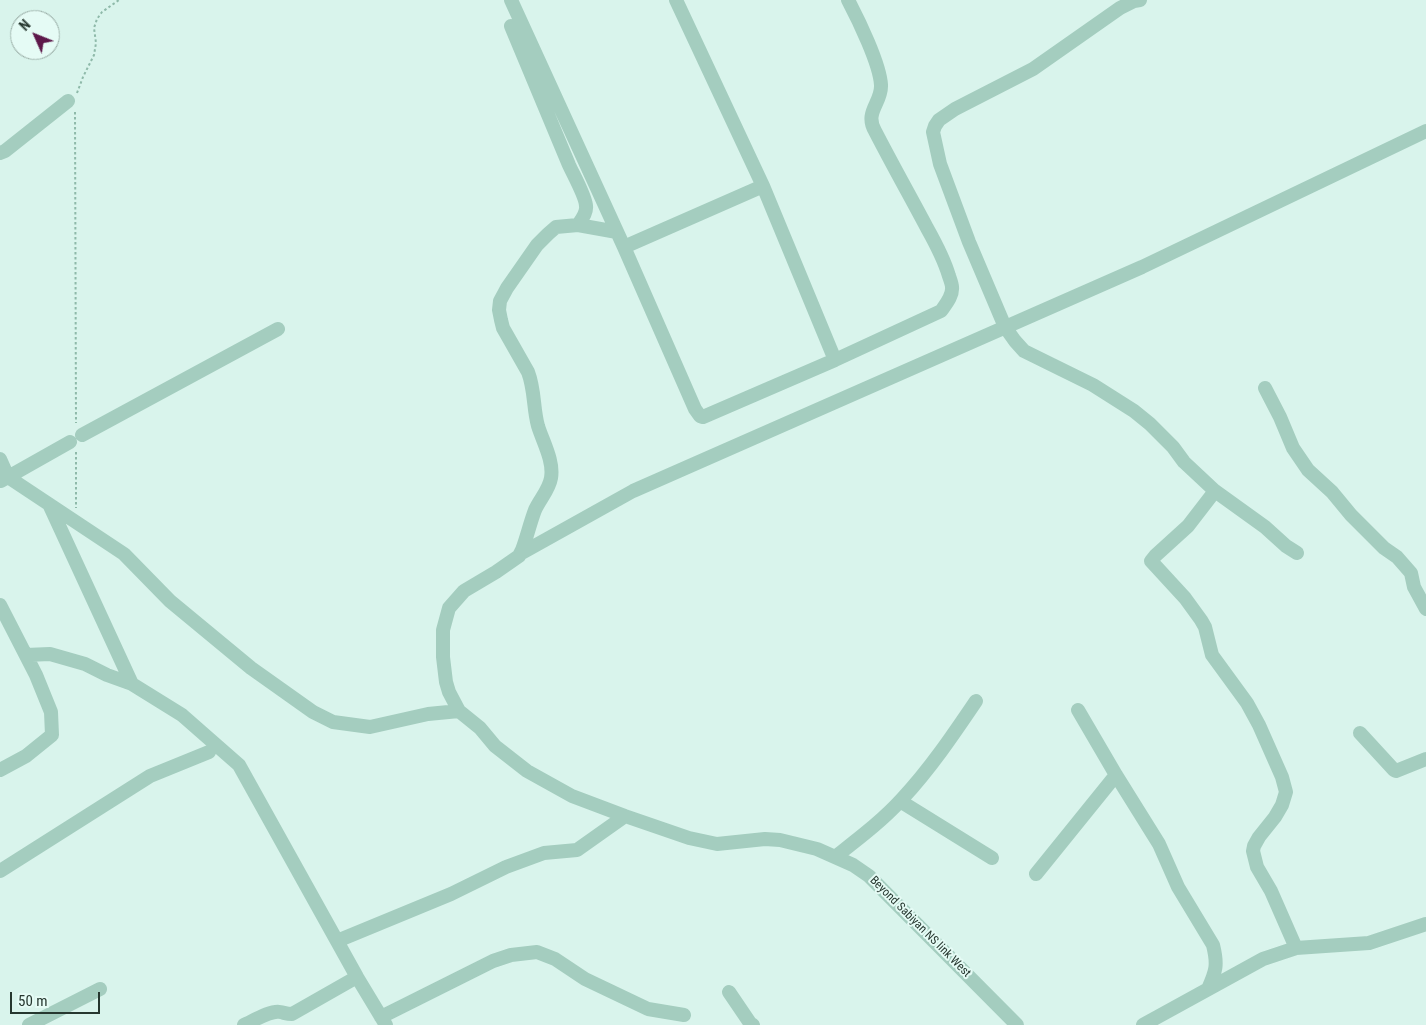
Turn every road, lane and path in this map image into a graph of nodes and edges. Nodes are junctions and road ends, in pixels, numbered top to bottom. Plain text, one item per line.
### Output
1 (119, 0) edge
2 (511, 0) edge
3 (676, 0) edge
4 (848, 0) edge
5 (1140, 0) edge
6 (511, 26) dead end
7 (73, 103) junction
8 (1426, 131) edge
9 (0, 154) edge
10 (763, 186) junction
11 (578, 225) junction
12 (617, 232) junction
13 (624, 247) junction
14 (1005, 327) junction
15 (278, 329) dead end
16 (835, 360) junction
17 (1265, 388) dead end
18 (76, 438) junction
19 (0, 459) edge
20 (4, 479) edge
21 (1215, 491) junction
22 (49, 504) junction
23 (76, 521) junction
24 (1297, 553) dead end
25 (520, 554) junction
26 (0, 605) edge
27 (1426, 609) edge
28 (26, 655) junction
29 (132, 684) junction
30 (976, 701) dead end
31 (1078, 710) dead end
32 (459, 711) junction
33 (1360, 733) dead end
34 (209, 752) dead end
35 (1426, 759) edge
36 (0, 770) edge
37 (1116, 775) junction
38 (900, 801) junction
39 (625, 816) junction
40 (835, 857) junction
41 (992, 858) dead end
42 (0, 871) edge
43 (1036, 874) dead end
44 (1426, 924) edge
45 (338, 941) junction
46 (1296, 948) junction
47 (357, 977) junction
48 (100, 989) dead end
49 (1208, 989) junction
50 (729, 992) dead end
51 (684, 1015) dead end
52 (383, 1021) edge
53 (29, 1025) edge
54 (244, 1025) edge
55 (753, 1025) edge
56 (1017, 1025) edge
57 (1143, 1025) edge

1 - 7 path
2 - 12 street
3 - 10 street
4 - 16 street
5 - 14 street
6 - 11 street
7 - 9 street
7 - 18 path
8 - 14 street
10 - 13 street
10 - 16 street
11 - 12 street
11 - 25 street
12 - 13 street
13 - 16 street
14 - 21 street
14 - 25 street
15 - 18 street
17 - 27 street
18 - 20 street
18 - 23 path
19 - 20 street
20 - 22 street
21 - 24 street
21 - 46 street
22 - 23 street
22 - 29 street
23 - 32 street
25 - 32 street
26 - 28 street
28 - 29 street
28 - 36 street
29 - 45 street
30 - 38 street
31 - 37 street
32 - 39 street, Beyond Sabiyan NS link West
33 - 35 street
34 - 42 street
37 - 43 street
37 - 49 street
38 - 40 street
38 - 41 street
39 - 40 street, Beyond Sabiyan NS link West
39 - 45 street
40 - 56 street, Beyond Sabiyan NS link West
44 - 46 street
45 - 47 street
46 - 49 street
47 - 52 street
47 - 54 street
48 - 53 street
49 - 57 street
50 - 55 street
51 - 52 street

